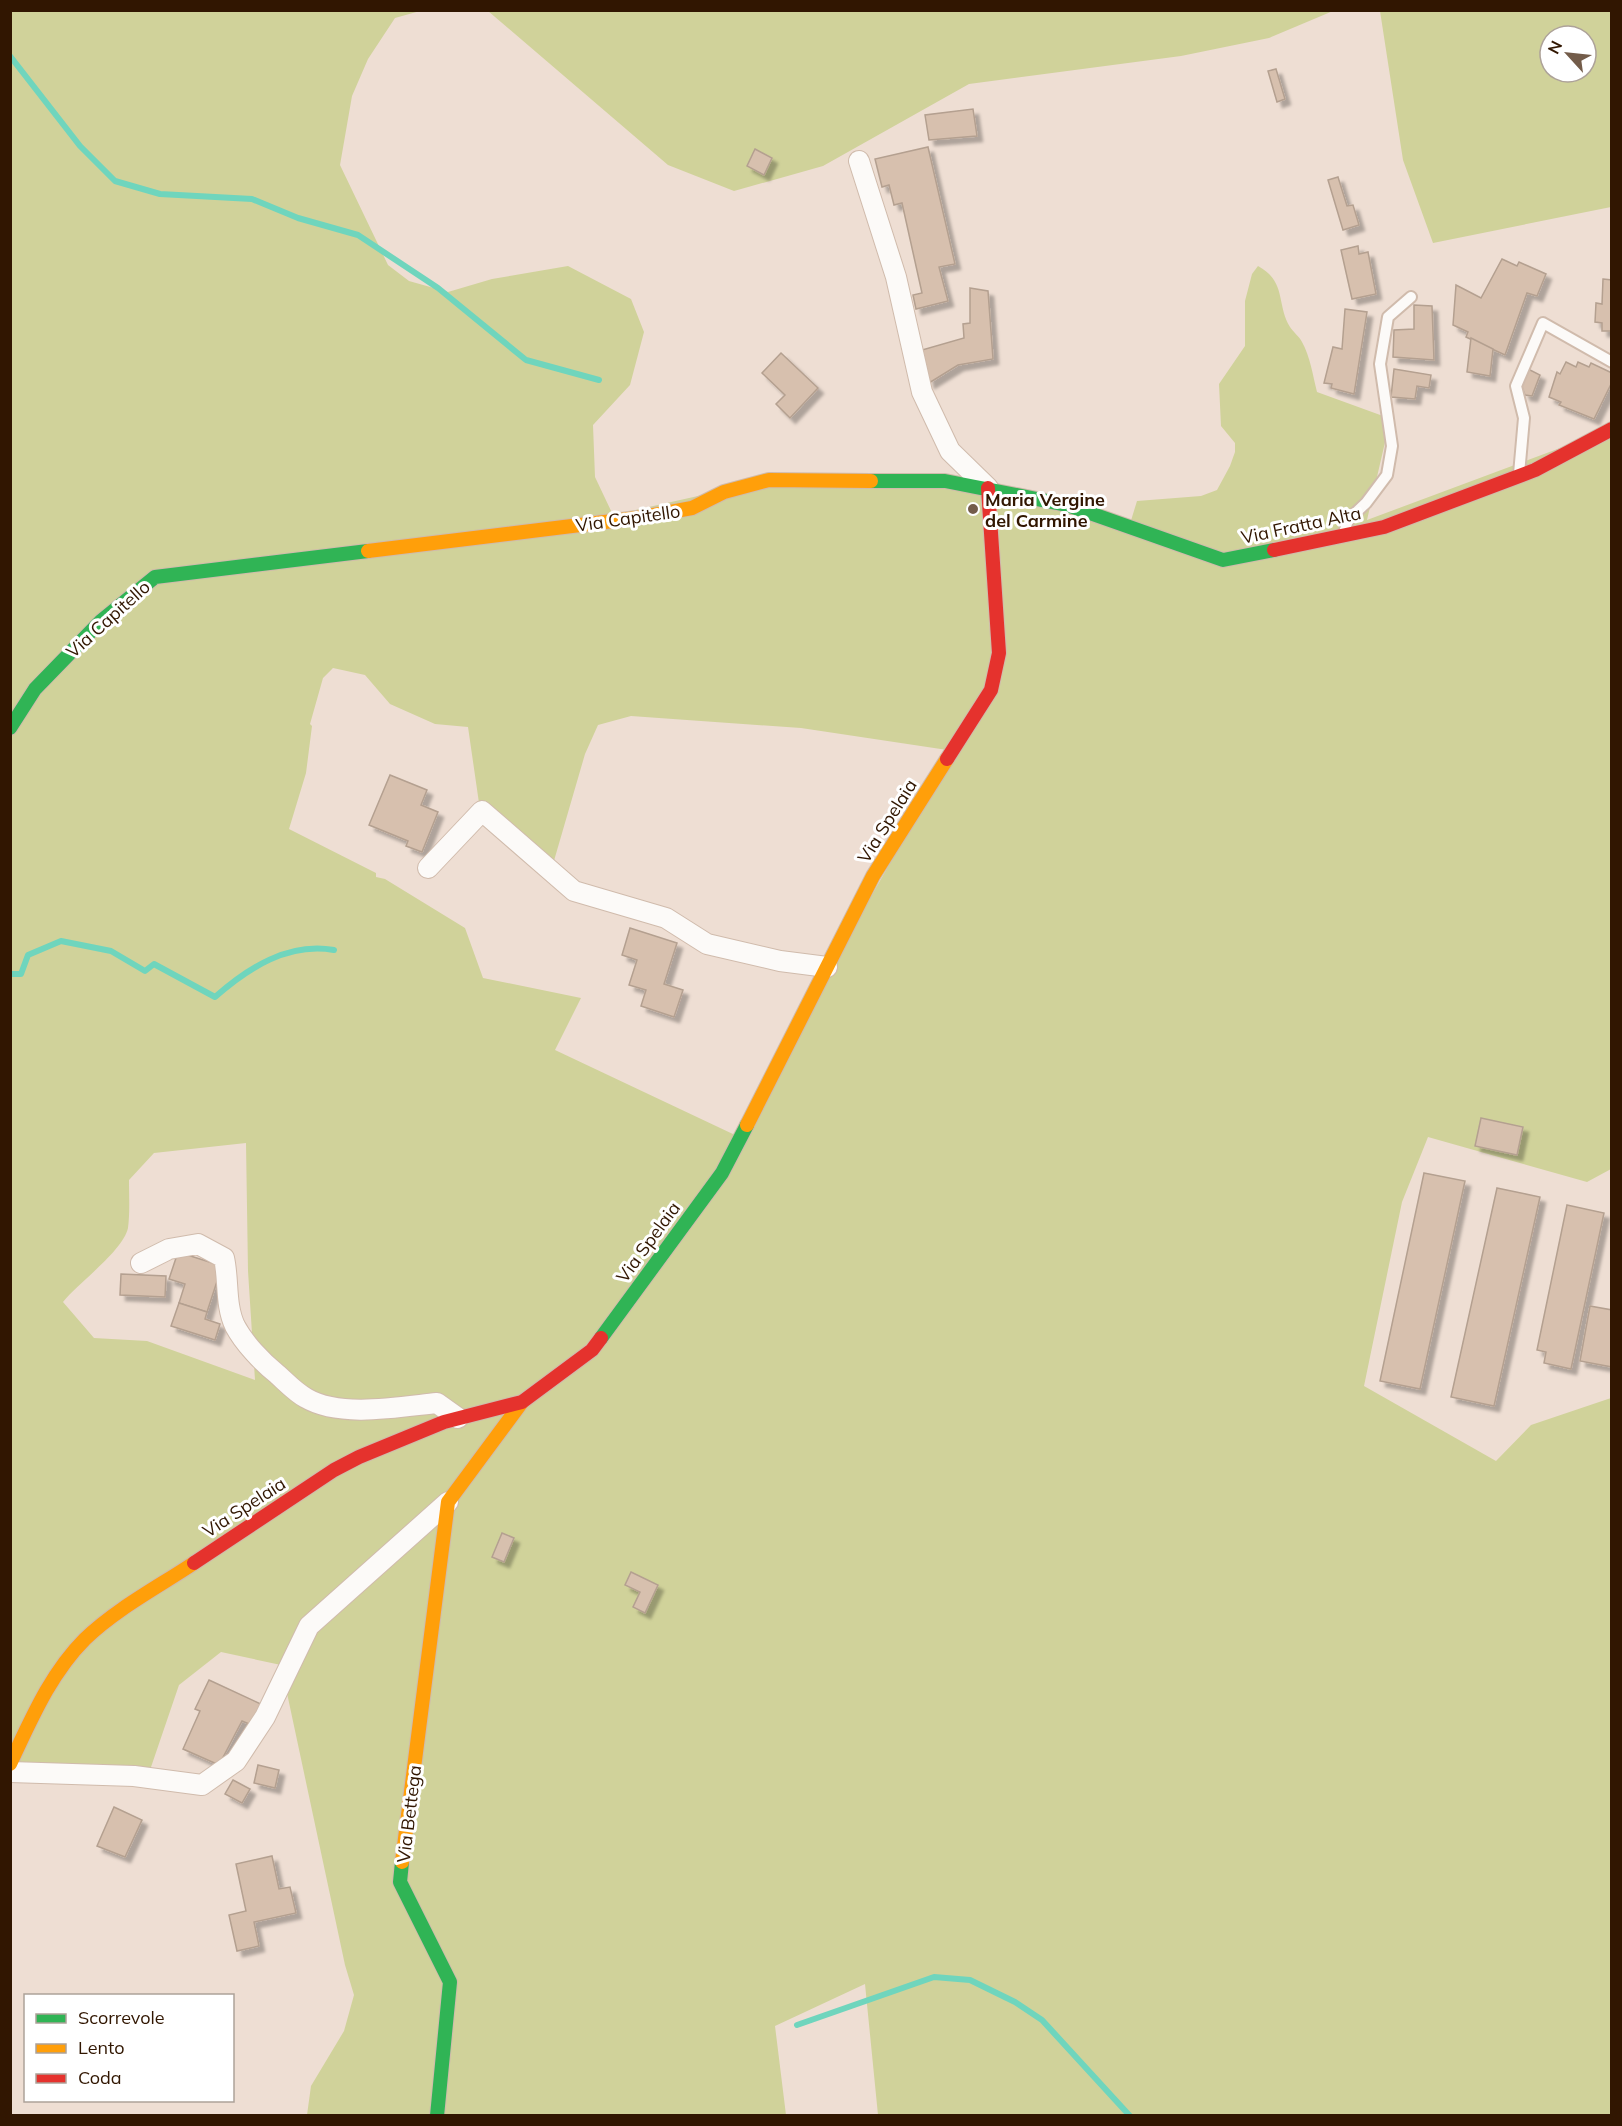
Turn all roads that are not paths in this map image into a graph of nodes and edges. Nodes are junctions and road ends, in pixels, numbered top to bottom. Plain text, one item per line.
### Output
1 (859, 161) dead end
2 (1411, 297) dead end
3 (1611, 362) edge
4 (1611, 429) edge
5 (1519, 476) junction
6 (988, 488) junction
7 (1343, 535) junction
8 (10, 728) edge
9 (428, 868) dead end
10 (827, 967) junction
11 (141, 1263) dead end
12 (522, 1402) junction
13 (459, 1418) junction
14 (448, 1502) junction
15 (10, 1764) edge
16 (10, 1772) edge
17 (437, 2115) edge

1 - 6 street
2 - 7 lane
3 - 5 lane
4 - 5 street, Via Fratta Alta
5 - 7 street, Via Fratta Alta
6 - 7 street, Via Fratta Alta
6 - 8 street, Via Capitello
6 - 10 street, Via Spelaia
9 - 10 street
10 - 12 street, Via Spelaia
11 - 13 street
12 - 13 street, Via Spelaia
12 - 14 street, Via Bettega
13 - 15 street, Via Spelaia
14 - 16 street, Via Bettega
14 - 17 street, Via Bettega

